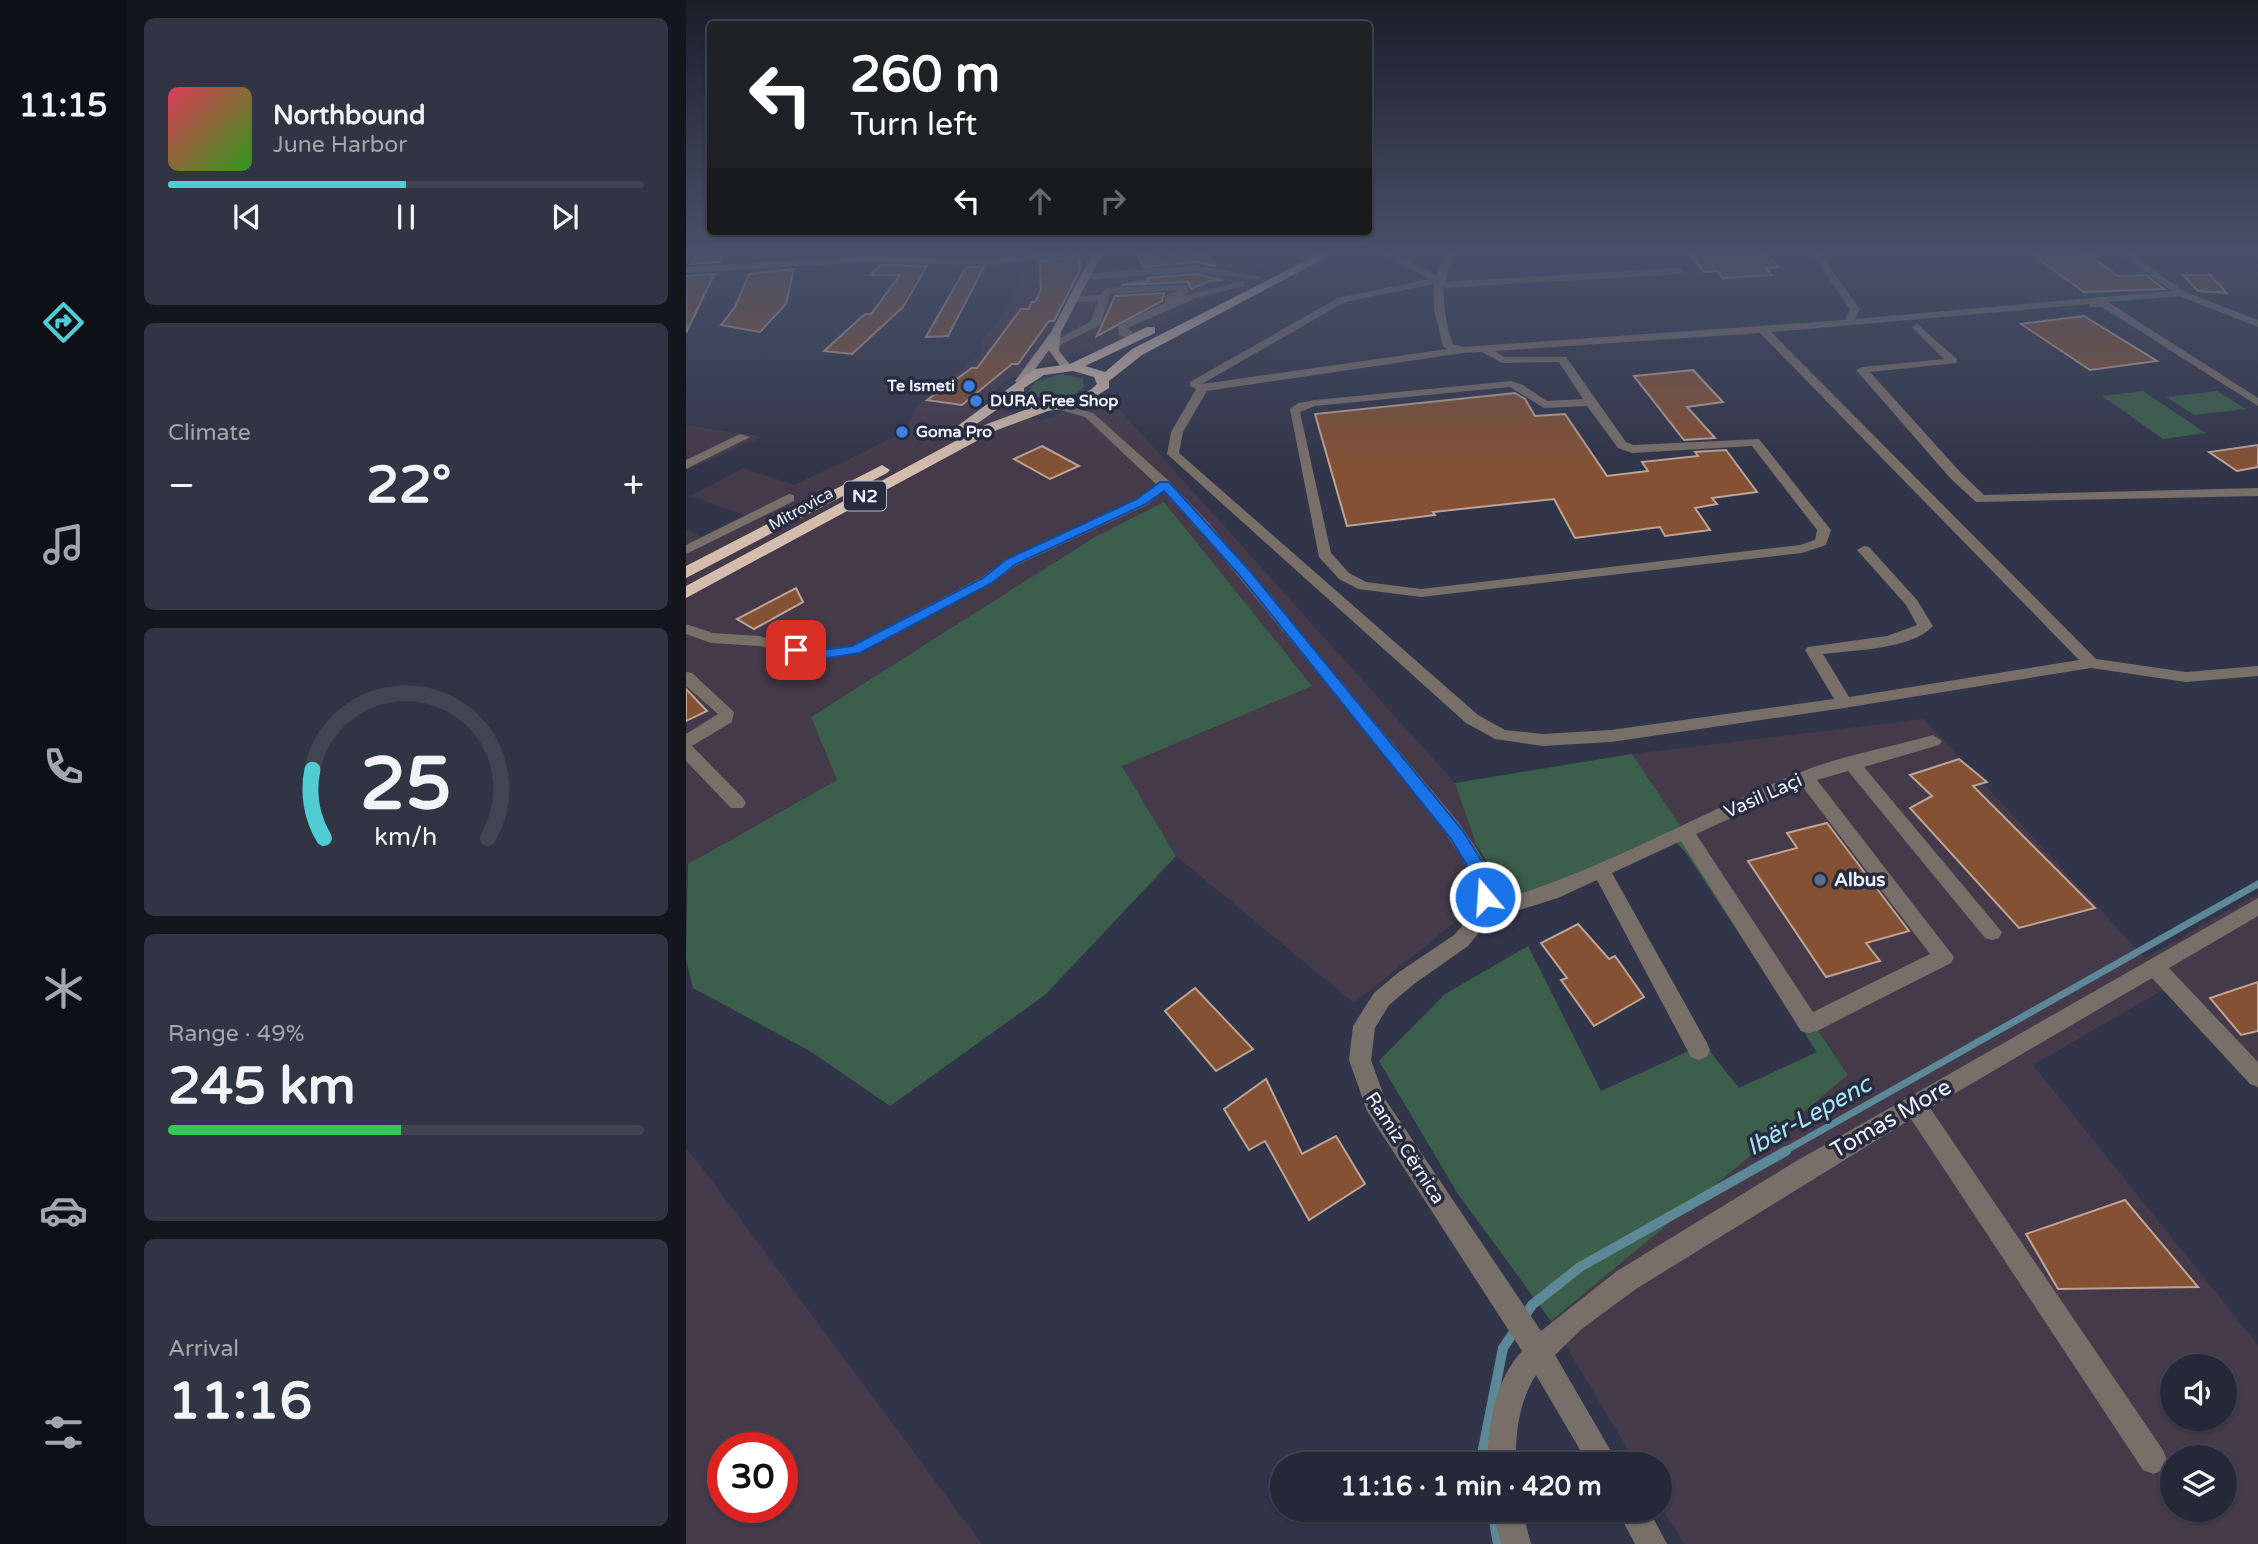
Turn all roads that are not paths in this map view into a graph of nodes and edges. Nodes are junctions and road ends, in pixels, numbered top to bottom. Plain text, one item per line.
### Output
1 (1062, 324) edge
2 (1093, 324) edge
3 (1128, 324) edge
4 (1163, 324) edge
5 (1191, 324) edge
6 (1300, 324) edge
7 (1440, 324) edge
8 (1820, 324) edge
9 (1935, 324) edge
10 (2137, 324) edge
11 (1763, 330) junction
12 (1055, 338) junction
13 (1136, 338) junction
14 (1449, 350) junction
15 (1486, 350) junction
16 (1069, 367) junction
17 (1104, 379) junction
18 (1018, 386) junction
19 (1202, 388) junction
20 (1590, 402) junction
21 (2258, 403) edge
22 (1053, 406) junction
23 (1090, 406) junction
24 (744, 437) dead end
25 (686, 465) edge
26 (1164, 484) junction
27 (2258, 492) edge
28 (789, 498) dead end
29 (686, 550) edge
30 (1864, 550) dead end
31 (686, 557) edge
32 (702, 565) junction
33 (686, 573) edge
34 (686, 593) edge
35 (686, 629) edge
36 (2091, 663) junction
37 (2258, 671) edge
38 (686, 677) edge
39 (1844, 703) junction
40 (1933, 741) dead end
41 (686, 742) edge
42 (686, 750) edge
43 (1850, 762) junction
44 (1805, 778) junction
45 (737, 803) dead end
46 (1685, 832) junction
47 (1601, 872) junction
48 (2258, 906) edge
49 (1483, 912) junction
50 (1992, 932) dead end
51 (2155, 967) junction
52 (1699, 1050) dead end
53 (2258, 1077) edge
54 (1915, 1105) junction
55 (1532, 1341) junction
56 (1503, 1452) edge
57 (1597, 1452) edge
58 (2153, 1460) dead end
59 (1510, 1522) edge
60 (1639, 1522) edge
61 (1516, 1544) edge
62 (1652, 1544) edge

1 - 12 main road
2 - 12 street
3 - 13 street
4 - 13 highway, N2
5 - 17 highway
6 - 19 street
7 - 14 street
8 - 11 street
9 - 27 street
10 - 21 street
11 - 15 street
11 - 36 street
12 - 16 main road
12 - 18 main road
13 - 16 highway, N2
14 - 15 street
14 - 19 street
15 - 20 street
16 - 17 highway
16 - 18 highway, N2
17 - 23 highway
18 - 22 highway
18 - 32 highway, Mitrovica / N2
19 - 39 street
20 - 20 street
22 - 23 highway, N2
22 - 34 highway, Mitrovica / N2
23 - 26 street
24 - 25 street
26 - 35 street
26 - 49 street
28 - 29 street
30 - 39 street
31 - 32 street
32 - 33 highway, Mitrovica / N2
36 - 37 street
36 - 39 street
38 - 41 street
40 - 43 street, Vasil Laçi
42 - 45 street
43 - 44 street, Vasil Laçi
43 - 50 street
44 - 46 street, Vasil Laçi
44 - 46 street
46 - 47 street, Vasil Laçi
47 - 49 street, Vasil Laçi
47 - 52 street
48 - 51 street, Tomas More
49 - 55 street, Ramiz Cërnica
51 - 53 street
51 - 54 street, Tomas More
54 - 55 street, Tomas More
54 - 58 street
55 - 56 street, Tomas More
55 - 57 street, Ramiz Cërnica
59 - 61 street
60 - 62 street

